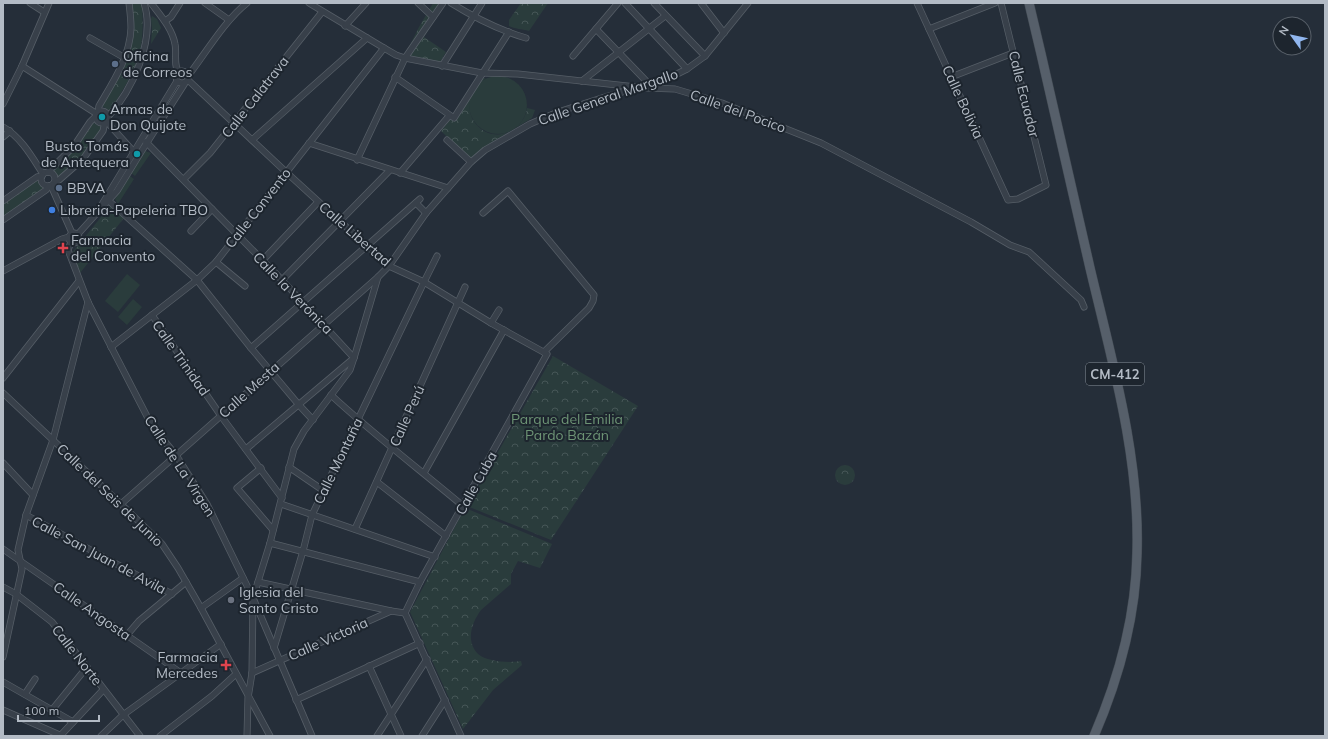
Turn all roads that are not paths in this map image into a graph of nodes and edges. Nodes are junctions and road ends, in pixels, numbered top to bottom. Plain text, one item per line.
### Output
1 (30, 3) edge
2 (49, 3) edge
3 (129, 3) edge
4 (144, 3) edge
5 (151, 3) edge
6 (180, 3) edge
7 (205, 3) edge
8 (247, 3) edge
9 (309, 3) edge
10 (366, 3) edge
11 (418, 3) edge
12 (443, 3) edge
13 (451, 3) edge
14 (482, 3) edge
15 (618, 3) edge
16 (625, 3) edge
17 (654, 3) edge
18 (701, 3) edge
19 (748, 3) edge
20 (917, 3) edge
21 (995, 3) edge
22 (1001, 3) edge
23 (1029, 3) edge
24 (156, 10) junction
25 (44, 12) junction
26 (322, 12) junction
27 (147, 15) junction
28 (665, 16) junction
29 (433, 17) junction
30 (473, 17) junction
31 (229, 20) junction
32 (165, 21) junction
33 (345, 26) junction
34 (649, 28) junction
35 (596, 29) junction
36 (929, 29) junction
37 (508, 32) junction
38 (724, 33) junction
39 (90, 38) dead end
40 (367, 38) junction
41 (526, 38) dead end
42 (384, 48) junction
43 (618, 52) junction
44 (1013, 53) junction
45 (573, 56) dead end
46 (705, 56) junction
47 (125, 58) junction
48 (405, 58) junction
49 (22, 66) junction
50 (442, 66) junction
51 (687, 69) junction
52 (179, 72) junction
53 (482, 73) junction
54 (395, 77) junction
55 (951, 77) junction
56 (187, 80) junction
57 (177, 81) junction
58 (582, 81) junction
59 (650, 85) junction
60 (640, 87) junction
61 (3, 104) edge
62 (97, 114) junction
63 (452, 117) junction
64 (106, 120) junction
65 (234, 124) junction
66 (3, 127) edge
67 (10, 130) junction
68 (3, 137) edge
69 (252, 140) junction
70 (447, 140) dead end
71 (146, 142) junction
72 (309, 144) junction
73 (136, 153) junction
74 (357, 160) junction
75 (471, 162) junction
76 (390, 170) junction
77 (286, 172) junction
78 (400, 173) junction
79 (44, 174) junction
80 (184, 179) junction
81 (52, 184) junction
82 (448, 188) junction
83 (1008, 200) joint
84 (3, 201) edge
85 (109, 201) junction
86 (318, 202) junction
87 (212, 209) junction
88 (426, 212) junction
89 (482, 213) dead end
90 (94, 219) junction
91 (3, 220) edge
92 (340, 222) junction
93 (191, 231) dead end
94 (237, 234) junction
95 (73, 236) junction
96 (366, 247) junction
97 (437, 256) dead end
98 (262, 261) junction
99 (216, 262) junction
100 (389, 266) junction
101 (3, 271) edge
102 (378, 277) junction
103 (79, 280) junction
104 (197, 280) junction
105 (282, 280) junction
106 (424, 282) junction
107 (245, 286) dead end
108 (465, 288) dead end
109 (88, 302) junction
110 (303, 302) junction
111 (458, 302) junction
112 (1084, 307) dead end
113 (499, 310) dead end
114 (152, 315) junction
115 (491, 322) junction
116 (323, 324) junction
117 (504, 330) junction
118 (111, 347) junction
119 (251, 348) junction
120 (546, 353) junction
121 (354, 358) junction
122 (271, 371) junction
123 (3, 378) edge
124 (3, 393) edge
125 (332, 395) junction
126 (298, 405) junction
127 (221, 416) junction
128 (313, 420) junction
129 (358, 420) junction
130 (52, 440) junction
131 (393, 448) junction
132 (246, 449) junction
133 (176, 455) junction
134 (3, 463) edge
135 (290, 467) junction
136 (261, 468) junction
137 (424, 472) junction
138 (377, 482) junction
139 (324, 491) junction
140 (33, 495) junction
141 (281, 501) junction
142 (121, 504) junction
143 (463, 506) junction
144 (26, 515) junction
145 (312, 515) junction
146 (355, 529) junction
147 (273, 530) junction
148 (446, 536) junction
149 (270, 543) junction
150 (3, 550) edge
151 (303, 551) junction
152 (435, 556) junction
153 (21, 562) junction
154 (243, 578) junction
155 (186, 582) junction
156 (258, 582) junction
157 (420, 582) junction
158 (3, 587) edge
159 (292, 589) junction
160 (16, 594) junction
161 (172, 594) junction
162 (253, 598) junction
163 (201, 608) junction
164 (391, 612) junction
165 (405, 612) junction
166 (3, 626) edge
167 (9, 628) junction
168 (127, 635) junction
169 (420, 643) junction
170 (221, 644) junction
171 (274, 648) junction
172 (3, 657) edge
173 (427, 659) junction
174 (280, 660) junction
175 (369, 666) junction
176 (87, 667) junction
177 (181, 673) junction
178 (252, 673) junction
179 (236, 674) junction
180 (35, 679) dead end
181 (3, 682) edge
182 (104, 690) junction
183 (25, 694) junction
184 (248, 698) junction
185 (296, 700) junction
186 (445, 700) junction
187 (3, 710) edge
188 (52, 710) junction
189 (391, 714) junction
190 (123, 715) junction
191 (73, 722) junction
192 (247, 734) edge
193 (62, 736) edge
194 (101, 736) edge
195 (140, 736) edge
196 (160, 736) edge
197 (241, 736) edge
198 (270, 736) edge
199 (312, 736) edge
200 (377, 736) edge
201 (401, 736) edge
202 (422, 736) edge
203 (461, 736) edge
204 (1094, 736) edge

1 - 25 street
2 - 25 street
3 - 47 street
4 - 27 street
5 - 24 street
6 - 32 street
7 - 31 street
8 - 31 street
9 - 26 street, Calle del Pocico
10 - 33 street
11 - 29 street
12 - 29 street
13 - 30 street
14 - 30 street
15 - 35 street
16 - 34 street
17 - 28 street
18 - 38 street
19 - 38 street, Calle General Margallo
20 - 36 street, Calle Bolivia
21 - 36 street
22 - 44 street, Calle Ecuador
23 - 204 main road, CM-412
24 - 27 street
24 - 32 street
25 - 49 street
26 - 33 street, Calle del Pocico
26 - 65 street, Calle Calatrava
27 - 64 street
28 - 34 street
28 - 46 street
29 - 48 street
30 - 37 street
30 - 50 street
31 - 56 street
32 - 52 street
33 - 40 street, Calle del Pocico
34 - 43 street
34 - 51 street
35 - 43 street
35 - 45 street
36 - 55 street, Calle Bolivia
37 - 41 street
37 - 53 street
38 - 46 street, Calle General Margallo
39 - 47 street
40 - 42 street, Calle del Pocico
40 - 69 street
42 - 48 street, Calle del Pocico
42 - 72 street, Calle Convento
43 - 58 street
43 - 59 street
44 - 55 street
44 - 83 street, Calle Ecuador
46 - 51 street, Calle General Margallo
47 - 62 street
48 - 50 street, Calle del Pocico
48 - 54 street
49 - 61 street
49 - 62 street
50 - 53 street, Calle del Pocico
51 - 59 street, Calle General Margallo
52 - 56 street
52 - 57 street
53 - 58 street, Calle del Pocico
53 - 63 street
54 - 63 street
54 - 74 street
55 - 83 street, Calle Bolivia
56 - 57 street
56 - 65 street, Calle Libertad
56 - 71 street
57 - 73 street
58 - 60 street, Calle del Pocico
59 - 60 street, Calle General Margallo
60 - 75 street, Calle General Margallo
60 - 112 street, Calle del Pocico
62 - 64 street
62 - 64 street
62 - 79 street
63 - 78 street
64 - 73 street
64 - 81 street
65 - 69 street, Calle Libertad
65 - 80 street, Calle Calatrava
66 - 67 street
67 - 68 street
67 - 79 street
69 - 77 street, Calle Libertad
70 - 75 street
71 - 73 street
71 - 80 street, Calle la Verónica
72 - 74 street
72 - 77 street, Calle Convento
73 - 85 street
73 - 90 street
74 - 76 street
75 - 82 street, Calle General Margallo
76 - 78 street
76 - 92 street
77 - 86 street, Calle Libertad
77 - 94 street, Calle Convento
78 - 82 street
79 - 81 street
79 - 81 street
79 - 84 street
80 - 87 street, Calle la Verónica
81 - 91 street
81 - 95 street, Calle de La Virgen
82 - 88 street, Calle General Margallo
85 - 90 street
85 - 104 street
86 - 92 street, Calle Libertad
86 - 98 street
87 - 93 street
87 - 94 street, Calle la Verónica
88 - 96 street
88 - 100 street, Calle General Margallo
89 - 120 street, Calle Cuba
90 - 95 street
92 - 96 street, Calle Libertad
92 - 105 street
94 - 98 street, Calle la Verónica
94 - 99 street, Calle Convento
95 - 101 street
95 - 103 street, Calle de La Virgen
96 - 100 street, Calle Libertad
96 - 110 street
97 - 106 street, Calle Montaña
98 - 105 street, Calle la Verónica
99 - 104 street, Calle Convento
99 - 107 street
100 - 102 street, Calle General Margallo
100 - 106 street, Calle Libertad
102 - 116 street, Calle Mesta
102 - 121 street, Calle General Margallo
103 - 109 street, Calle de La Virgen
103 - 123 street
104 - 114 street, Calle Convento
104 - 119 street
105 - 110 street, Calle la Verónica
106 - 111 street, Calle Libertad
106 - 129 street, Calle Montaña
108 - 111 street, Calle Perú
109 - 118 street, Calle de La Virgen
109 - 130 street
110 - 116 street, Calle la Verónica
110 - 119 street
111 - 115 street, Calle Libertad
111 - 131 street, Calle Perú
113 - 115 street
114 - 118 street, Calle Convento
114 - 127 street, Calle Trinidad
115 - 117 street, Calle Libertad
116 - 121 street, Calle la Verónica
116 - 122 street, Calle Mesta
117 - 120 street, Calle Libertad
117 - 137 street
118 - 133 street, Calle de La Virgen
119 - 122 street
120 - 143 street, Calle Cuba
121 - 125 street, Calle General Margallo
121 - 126 street
122 - 126 street
122 - 127 street, Calle Mesta
124 - 130 street, Calle del Seis de Junio
125 - 128 street, Calle General Margallo
125 - 129 street
126 - 128 street
126 - 132 street
127 - 132 street, Calle Trinidad
127 - 133 street, Calle Mesta
128 - 135 street, Calle General Margallo
129 - 131 street
129 - 139 street, Calle Montaña
130 - 140 street
130 - 142 street, Calle del Seis de Junio
131 - 137 street
131 - 138 street, Calle Perú
132 - 136 street, Calle Trinidad
133 - 142 street, Calle Mesta
133 - 154 street, Calle de La Virgen
134 - 140 street
135 - 139 street
135 - 141 street, Calle General Margallo
136 - 141 street, Calle Trinidad
136 - 147 street
137 - 143 street
138 - 146 street, Calle Perú
138 - 148 street
139 - 145 street, Calle Montaña
140 - 144 street
141 - 145 street
141 - 147 street, Calle General Margallo
142 - 155 street, Calle del Seis de Junio
143 - 148 street, Calle Cuba
144 - 153 street
144 - 161 street, Calle San Juan de Avila
145 - 146 street
145 - 151 street, Calle Montaña
146 - 152 street
147 - 149 street, Calle General Margallo
148 - 152 street, Calle Cuba
149 - 151 street
149 - 156 street, Calle General Margallo
150 - 153 street, Calle Angosta
151 - 157 street
151 - 159 street, Calle Montaña
152 - 157 street, Calle Cuba
153 - 160 street
153 - 168 street, Calle Angosta
154 - 162 street, Calle de La Virgen
154 - 163 street
155 - 161 street
155 - 163 street, Calle del Seis de Junio
156 - 159 street
156 - 162 street, Calle General Margallo
157 - 165 street, Calle Cuba
158 - 160 street, Calle Norte
159 - 164 street
159 - 171 street, Calle Montaña
160 - 167 street
160 - 176 street, Calle Norte
161 - 168 street
162 - 171 street, Calle de La Virgen
162 - 178 street, Calle General Margallo
163 - 170 street, Calle del Seis de Junio
164 - 165 street, Calle Victoria
164 - 174 street, Calle Victoria
165 - 169 street
166 - 167 street
167 - 172 street
168 - 177 street, Calle Angosta
169 - 173 street
169 - 175 street
170 - 177 street
170 - 179 street, Calle del Seis de Junio
171 - 174 street, Calle de La Virgen
173 - 186 street
173 - 189 street
174 - 178 street, Calle Victoria
174 - 185 street, Calle de La Virgen
175 - 185 street
175 - 189 street
176 - 182 street, Calle Norte
176 - 188 street
177 - 190 street
178 - 184 street, Calle General Margallo
179 - 184 street, Calle del Seis de Junio
179 - 196 street
180 - 183 street
181 - 183 street
182 - 190 street, Calle Norte
182 - 191 street
183 - 188 street
184 - 192 street, Calle General Margallo
184 - 198 street, Calle del Seis de Junio
185 - 199 street, Calle de La Virgen
186 - 202 street
186 - 203 street
187 - 193 street
188 - 191 street
189 - 200 street
189 - 201 street
190 - 194 street
190 - 195 street, Calle Norte
191 - 193 street
192 - 197 street

